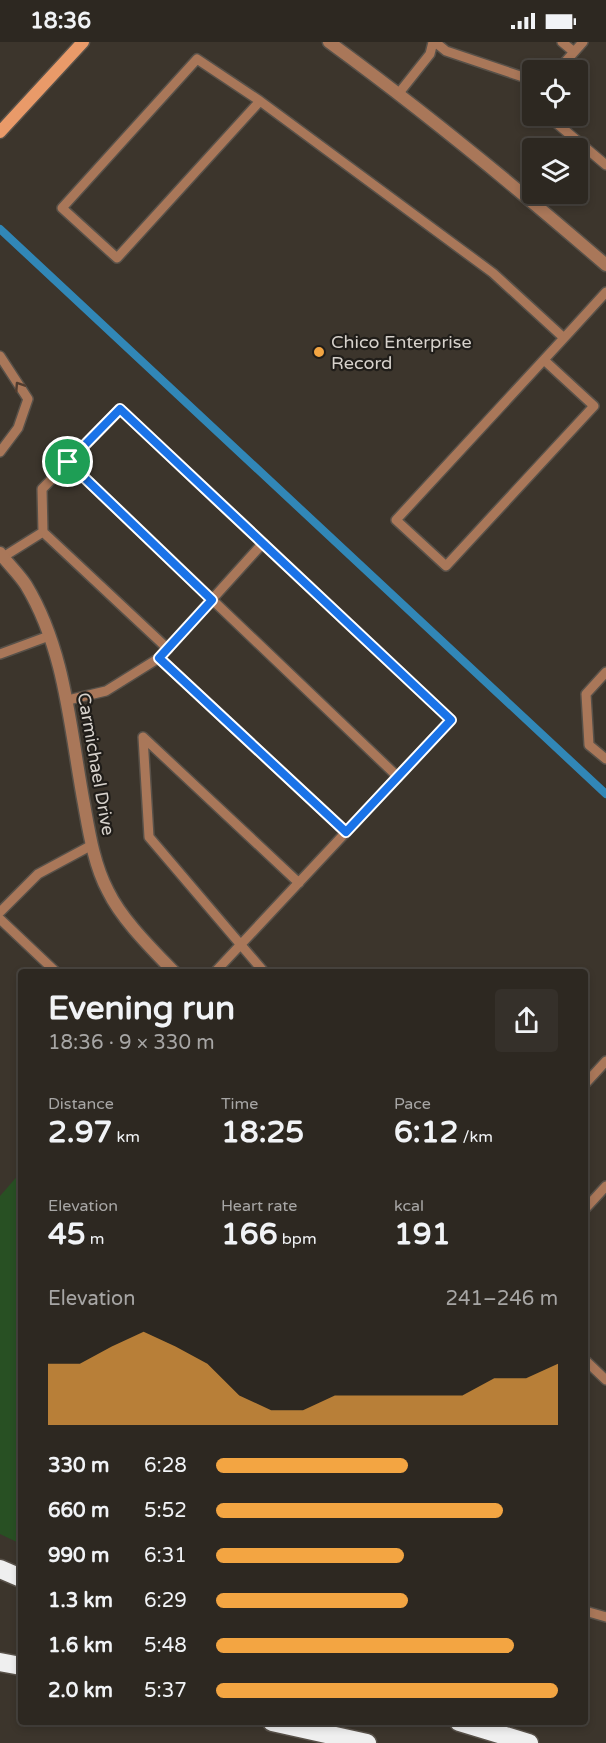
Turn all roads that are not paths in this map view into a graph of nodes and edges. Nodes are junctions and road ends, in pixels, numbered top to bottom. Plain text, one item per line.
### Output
1 (83, 42) edge
2 (329, 42) edge
3 (434, 42) edge
4 (453, 42) edge
5 (562, 42) edge
6 (583, 42) edge
7 (446, 51) junction
8 (574, 52) junction
9 (567, 60) edge
10 (522, 77) edge
11 (399, 93) junction
12 (260, 101) junction
13 (560, 126) edge
14 (0, 132) edge
15 (606, 165) edge
16 (606, 265) edge
17 (606, 292) edge
18 (564, 338) junction
19 (0, 356) edge
20 (544, 360) junction
21 (0, 452) edge
22 (68, 462) junction
23 (43, 532) junction
24 (263, 543) junction
25 (1, 555) edge
26 (212, 600) junction
27 (49, 636) junction
28 (168, 649) junction
29 (0, 654) edge
30 (159, 658) junction
31 (606, 672) edge
32 (68, 700) junction
33 (606, 759) edge
34 (398, 777) junction
35 (346, 832) junction
36 (92, 845) junction
37 (299, 883) junction
38 (0, 912) edge
39 (0, 919) edge
40 (239, 946) junction
41 (53, 969) edge
42 (171, 969) edge
43 (218, 969) edge
44 (261, 969) edge
45 (606, 1061) edge
46 (588, 1081) edge
47 (606, 1186) edge
48 (588, 1206) edge
49 (588, 1363) edge
50 (606, 1380) edge
51 (0, 1569) edge
52 (18, 1577) edge
53 (588, 1612) edge
54 (606, 1617) edge
55 (0, 1662) edge
56 (18, 1665) edge
57 (286, 1725) edge
58 (469, 1725) edge
59 (367, 1743) edge
60 (529, 1743) edge

1 - 14 main road
2 - 11 street
3 - 7 lane
3 - 11 lane
4 - 7 lane
5 - 8 lane
6 - 8 lane
7 - 10 lane
8 - 9 lane
11 - 16 street
12 - 12 lane
12 - 18 lane
13 - 15 lane
17 - 18 lane
18 - 20 lane
21 -> 19 lane
20 - 20 lane
22 - 23 lane
22 - 24 lane
22 - 26 lane
23 - 25 lane
23 - 28 lane
24 - 26 lane
24 - 34 lane
25 - 27 street, Carmichael Drive
26 - 28 lane
26 - 34 lane
27 - 29 lane
27 - 32 street, Carmichael Drive
28 - 30 lane
30 - 32 lane
30 - 35 lane
31 - 33 lane
32 - 36 street, Carmichael Drive
34 - 35 lane
35 - 37 lane
36 - 38 lane
36 - 42 street, Carmichael Drive
37 - 40 lane
37 - 40 lane
39 - 41 lane
40 - 43 lane
40 - 44 lane
45 - 46 lane
47 - 48 lane
49 - 50 lane
51 - 52 highway
53 - 54 lane
55 - 56 highway
57 - 59 highway
58 - 60 highway

